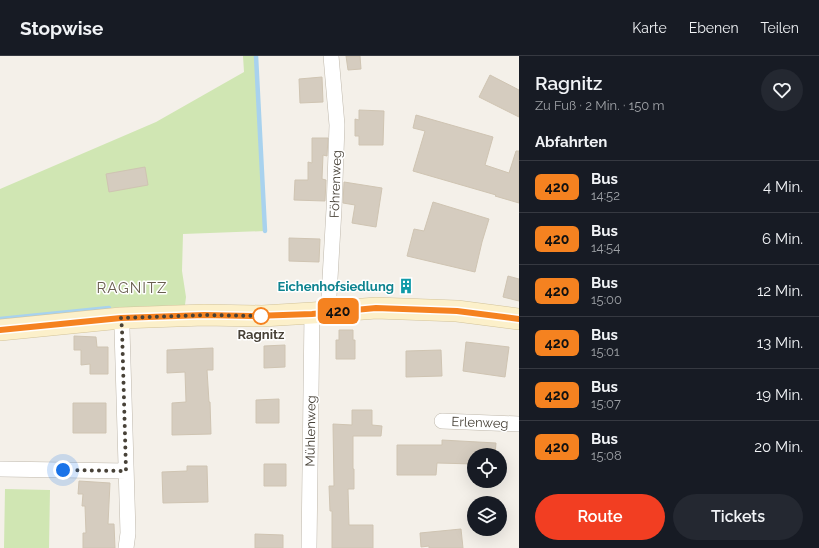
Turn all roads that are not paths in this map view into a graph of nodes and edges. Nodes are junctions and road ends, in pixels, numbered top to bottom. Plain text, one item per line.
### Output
1 (330, 56) edge
2 (322, 312) junction
3 (121, 318) junction
4 (519, 319) edge
5 (0, 330) edge
6 (442, 421) dead end
7 (519, 424) edge
8 (0, 469) edge
9 (126, 471) junction
10 (126, 548) edge
11 (309, 548) edge

1 - 2 street, Föhrenweg
2 - 3 main road
2 - 4 main road
2 - 11 street, Mühlenweg
3 - 5 main road
3 - 9 street
6 - 7 street, Erlenweg
8 - 9 street
9 - 10 street

